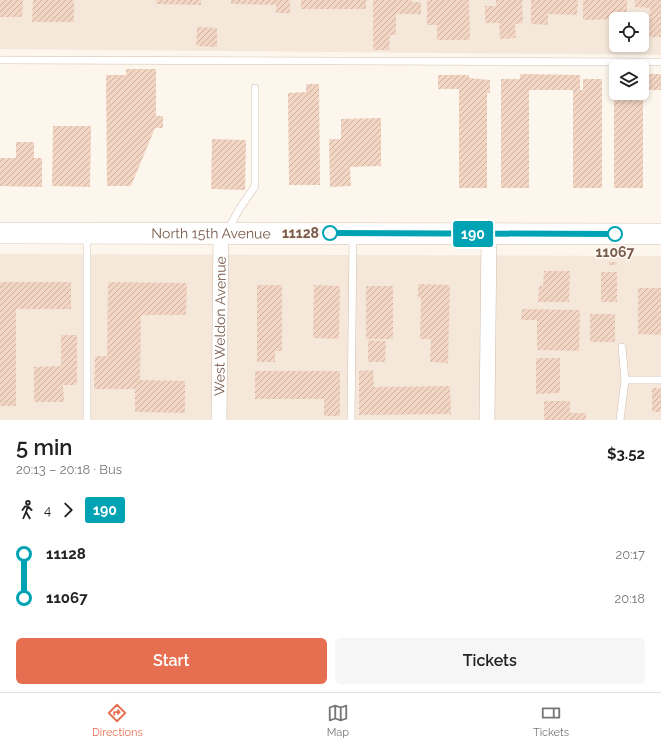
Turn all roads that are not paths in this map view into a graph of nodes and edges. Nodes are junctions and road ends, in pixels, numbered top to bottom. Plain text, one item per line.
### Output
1 (0, 60) edge
2 (661, 62) edge
3 (256, 88) dead end
4 (0, 233) edge
5 (87, 233) junction
6 (223, 233) junction
7 (353, 234) junction
8 (489, 234) junction
9 (661, 234) edge
10 (622, 347) dead end
11 (625, 380) junction
12 (661, 380) edge
13 (86, 420) edge
14 (219, 420) edge
15 (351, 420) edge
16 (487, 420) edge
17 (620, 420) edge

1 - 2 lane
3 - 6 lane
4 - 5 street, North 15th Avenue
5 - 6 street, North 15th Avenue
5 - 13 lane
6 - 7 street, North 15th Avenue
6 - 14 street, West Weldon Avenue
7 - 8 street, North 15th Avenue
7 - 15 lane
8 - 9 street, North 15th Avenue
8 - 16 street
10 - 11 lane
11 - 12 lane
11 - 17 lane

